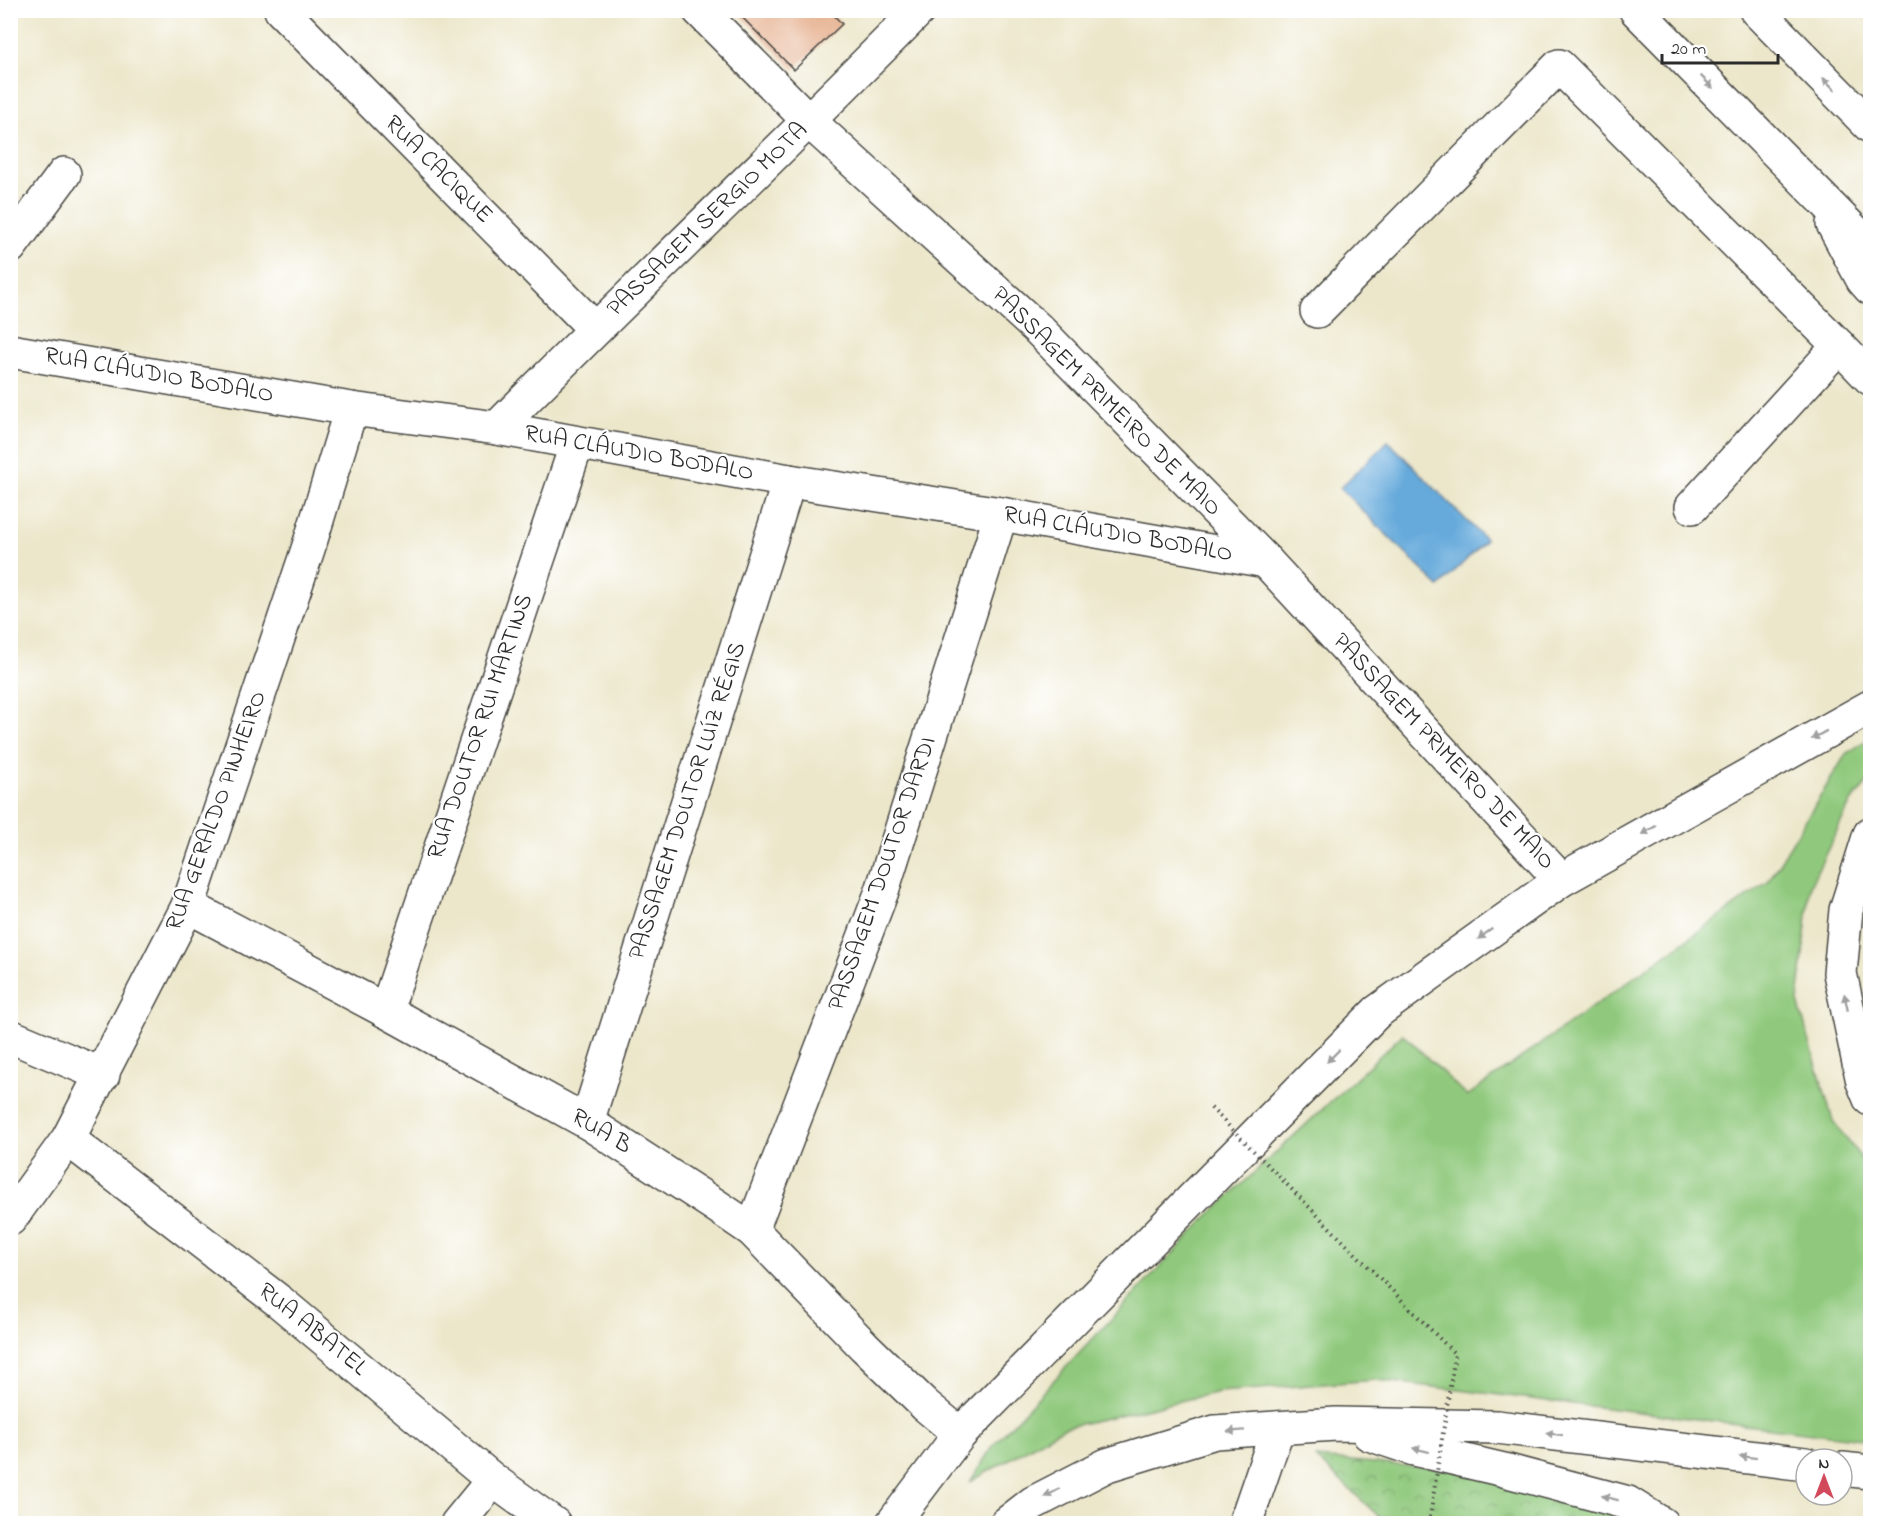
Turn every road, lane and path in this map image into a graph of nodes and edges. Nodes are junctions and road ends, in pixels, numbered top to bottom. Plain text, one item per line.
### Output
1 (281, 10) edge
2 (699, 10) edge
3 (919, 10) edge
4 (1636, 10) edge
5 (1756, 10) edge
6 (810, 122) junction
7 (1870, 126) edge
8 (64, 174) dead end
9 (1817, 193) junction
10 (10, 247) edge
11 (1870, 247) edge
12 (1870, 288) edge
13 (1317, 311) dead end
14 (595, 329) junction
15 (16, 346) edge
16 (1839, 346) junction
17 (1870, 378) edge
18 (351, 409) junction
19 (497, 428) junction
20 (577, 443) junction
21 (789, 481) junction
22 (1692, 507) dead end
23 (1001, 514) junction
24 (1266, 561) junction
25 (1870, 707) edge
26 (1870, 834) edge
27 (1561, 880) junction
28 (189, 906) junction
29 (386, 1011) junction
30 (10, 1036) edge
31 (103, 1075) junction
32 (1870, 1099) edge
33 (1211, 1108) dead end
34 (587, 1122) junction
35 (68, 1139) junction
36 (10, 1219) edge
37 (752, 1230) junction
38 (1336, 1424) junction
39 (1278, 1428) junction
40 (960, 1434) junction
41 (1794, 1463) edge
42 (1854, 1470) edge
43 (1870, 1472) edge
44 (493, 1480) junction
45 (457, 1524) edge
46 (554, 1524) edge
47 (892, 1524) edge
48 (1006, 1524) edge
49 (1245, 1524) edge
50 (1429, 1524) edge
51 (1662, 1524) edge

1 - 14 street, RUA CACIQUE
2 - 6 street, PASSAGEM PRIMEIRO DE MAIO
3 - 6 street, PASSAGEM SERGIO MOTA
4 -> 9 street
7 -> 5 street
6 - 14 street, PASSAGEM SERGIO MOTA
6 - 24 street, PASSAGEM PRIMEIRO DE MAIO
8 - 10 street
9 - 11 street
9 - 12 street
13 - 16 street
14 - 19 street, PASSAGEM SERGIO MOTA
15 - 18 street, RUA CLÁUDIO BODALO
16 - 17 street
16 - 22 street
18 - 19 street, RUA CLÁUDIO BODALO
18 - 28 street, RUA GERALDO PINHEIRO
19 - 20 street, RUA CLÁUDIO BODALO
20 - 21 street, RUA CLÁUDIO BODALO
20 - 29 street, RUA DOUTOR RUI MARTINS
21 - 23 street, RUA CLÁUDIO BODALO
21 - 34 street, PASSAGEM DOUTOR LUÍZ RÉGIS
23 - 24 street, RUA CLÁUDIO BODALO
23 - 37 street, PASSAGEM DOUTOR DARDI
24 - 27 street, PASSAGEM PRIMEIRO DE MAIO
25 -> 27 street
32 -> 26 street
27 -> 40 street
28 - 29 street, RUA B
28 - 31 street, RUA GERALDO PINHEIRO
29 - 34 street, RUA B
30 - 31 street
31 - 35 street, RUA GERALDO PINHEIRO
33 - 50 path, bridge
34 - 37 street, RUA B
35 - 36 street, RUA GERALDO PINHEIRO
35 - 44 street, RUA ABATEL
37 - 40 street, RUA B
38 - 39 street
41 -> 38 street
51 -> 38 street
39 -> 48 street
39 - 49 street
40 - 47 street
42 - 43 street
44 - 45 street
44 - 46 street, RUA ABATEL

